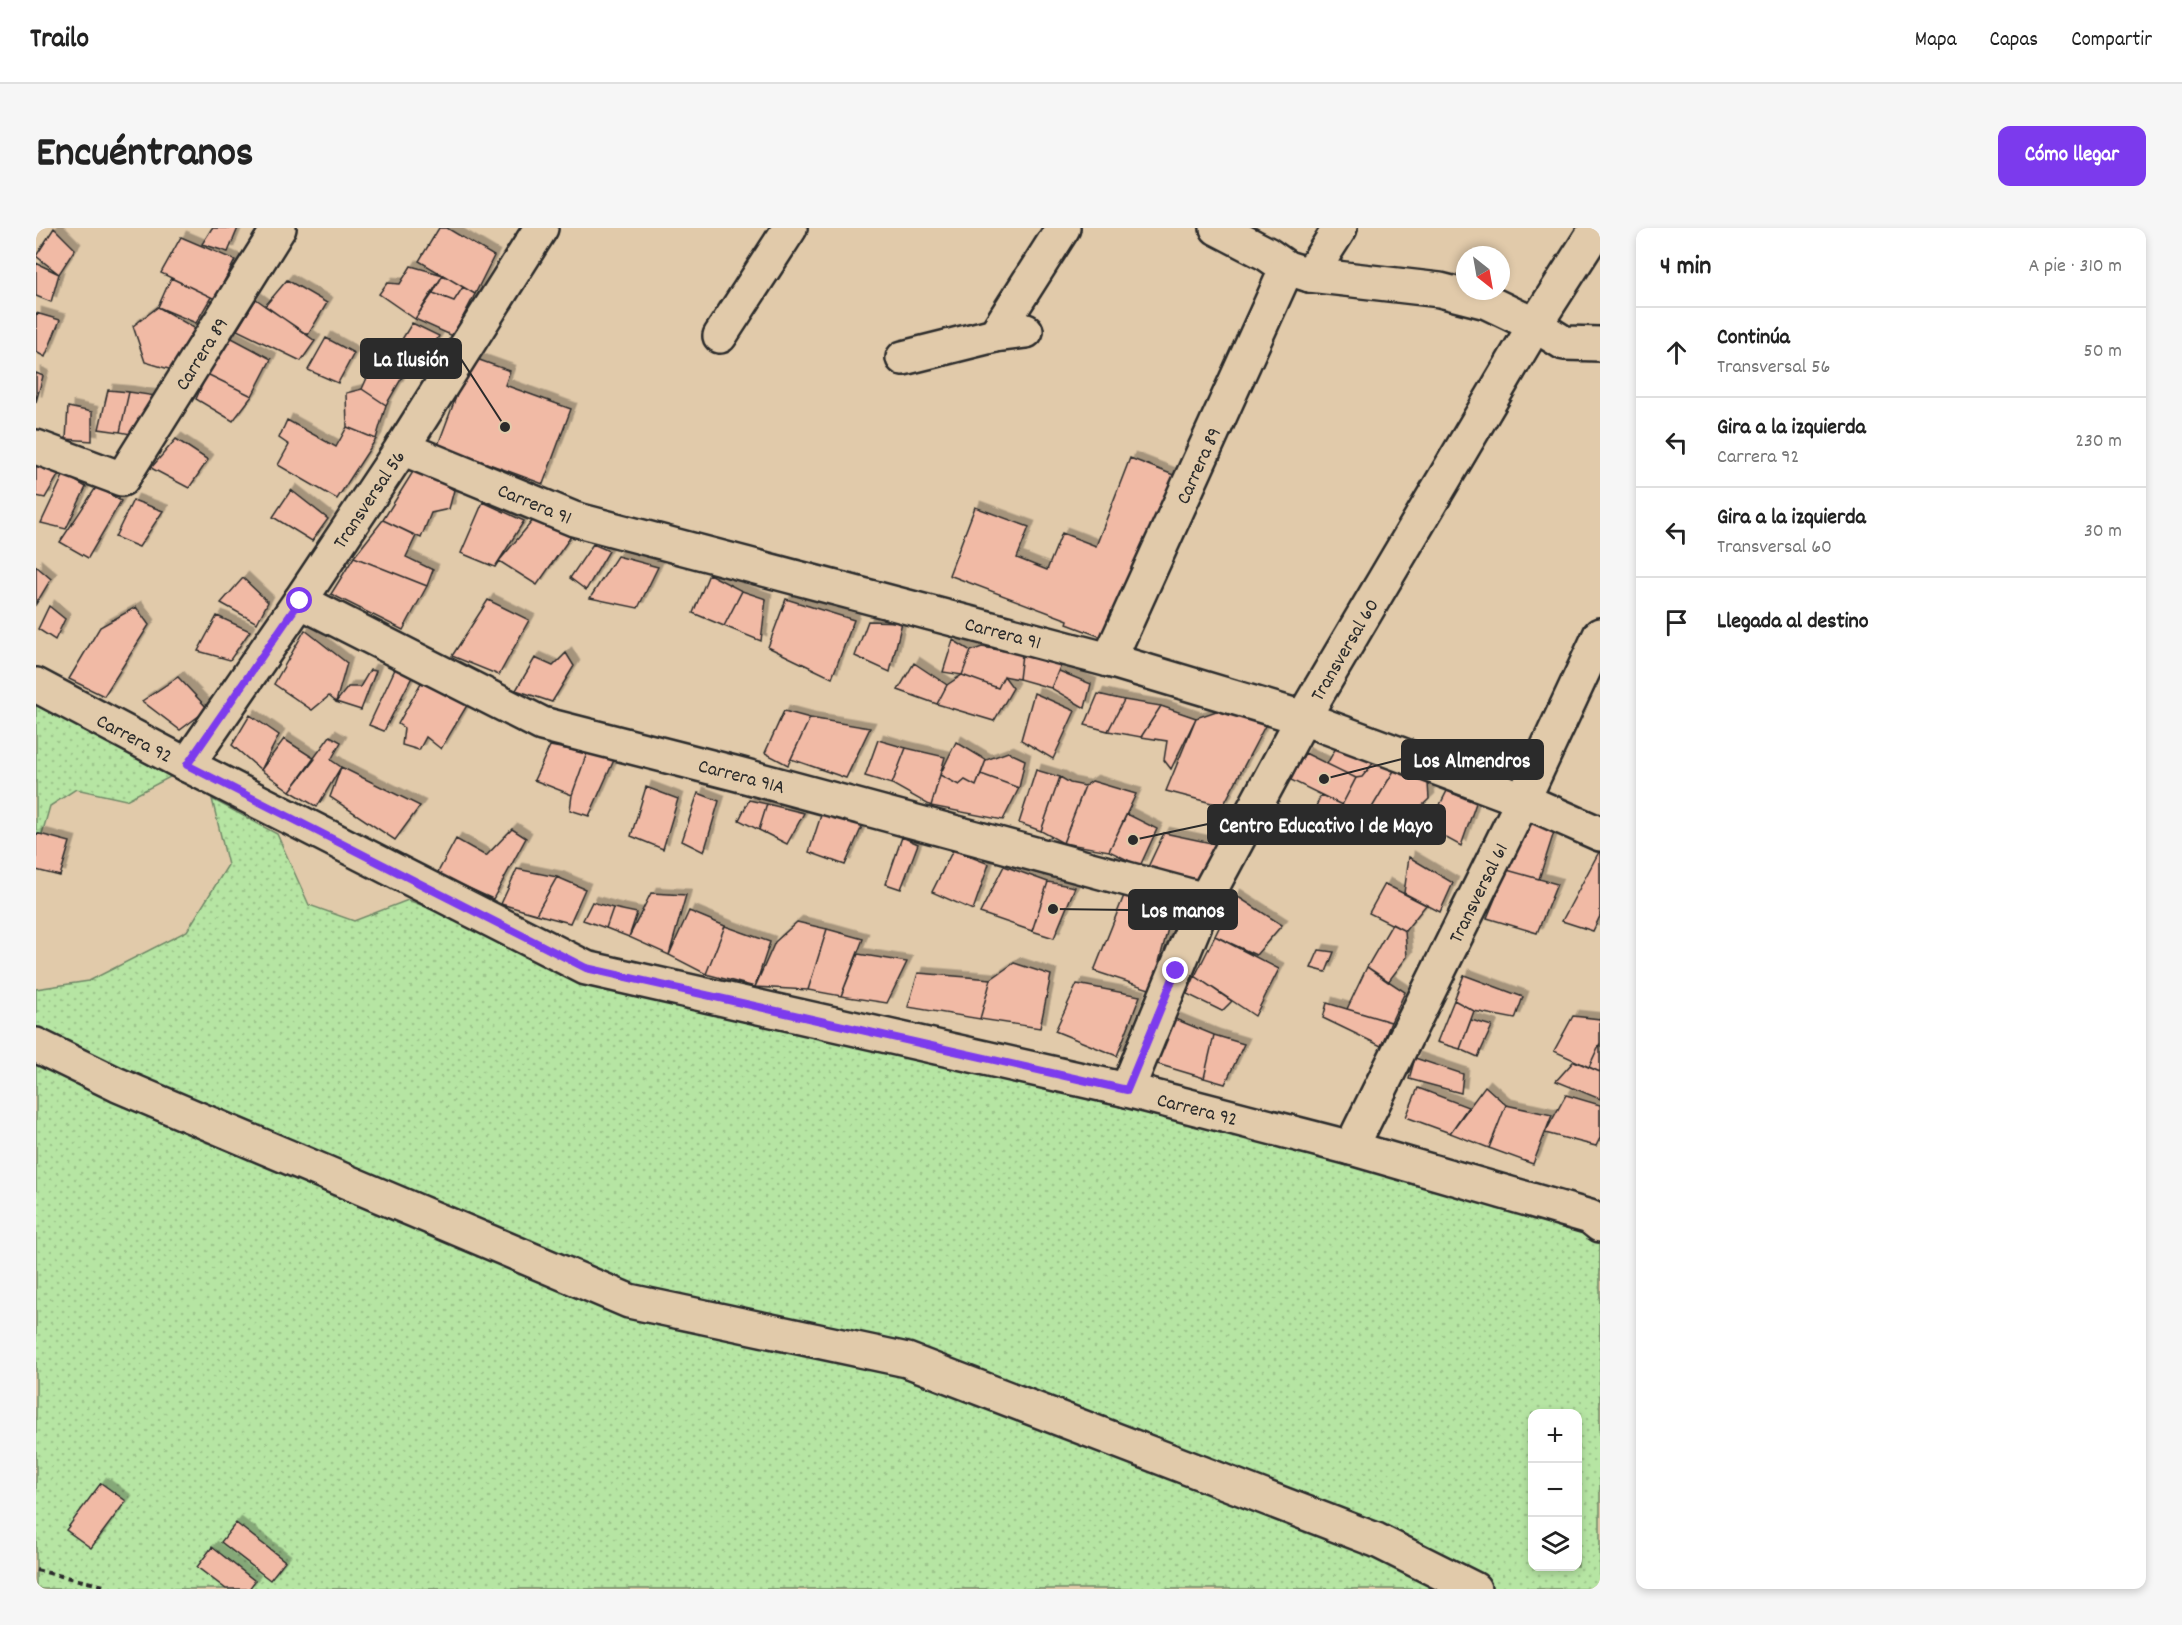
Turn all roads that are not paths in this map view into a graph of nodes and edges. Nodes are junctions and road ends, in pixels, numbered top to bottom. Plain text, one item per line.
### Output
1 (279, 228) edge
2 (541, 228) edge
3 (790, 228) edge
4 (1063, 228) edge
5 (1217, 228) edge
6 (1340, 228) edge
7 (1597, 228) edge
8 (1299, 272) junction
9 (1534, 325) junction
10 (720, 336) dead end
11 (1600, 345) edge
12 (903, 358) dead end
13 (36, 447) edge
14 (402, 448) junction
15 (300, 601) junction
16 (1600, 635) edge
17 (1109, 660) junction
18 (36, 685) edge
19 (1303, 718) junction
20 (187, 765) junction
21 (1523, 800) junction
22 (1600, 834) edge
23 (1205, 900) junction
24 (36, 1045) edge
25 (1127, 1090) junction
26 (1351, 1148) junction
27 (1597, 1212) edge
28 (1474, 1589) edge

1 - 13 street, Carrera 89
2 - 14 street, Transversal 56
3 - 10 street
4 - 12 street
5 - 8 street
6 - 8 street, Carrera 89
7 - 9 street, Transversal 60
8 - 9 street
8 - 17 street, Carrera 89
9 - 11 street
9 - 19 street, Transversal 60
14 - 15 street, Transversal 56
14 - 17 street, Carrera 91
15 - 20 street, Transversal 56
15 - 23 street, Carrera 91A
16 - 21 street, Transversal 61
17 - 19 street, Carrera 91
18 - 20 street, Carrera 92
19 - 21 street, Carrera 91
19 - 23 street, Transversal 60
20 - 25 street, Carrera 92
21 - 22 street, Carrera 91
21 - 26 street, Transversal 61
23 - 25 street, Transversal 60
24 - 28 street
25 - 26 street, Carrera 92
26 - 27 street, Carrera 92

